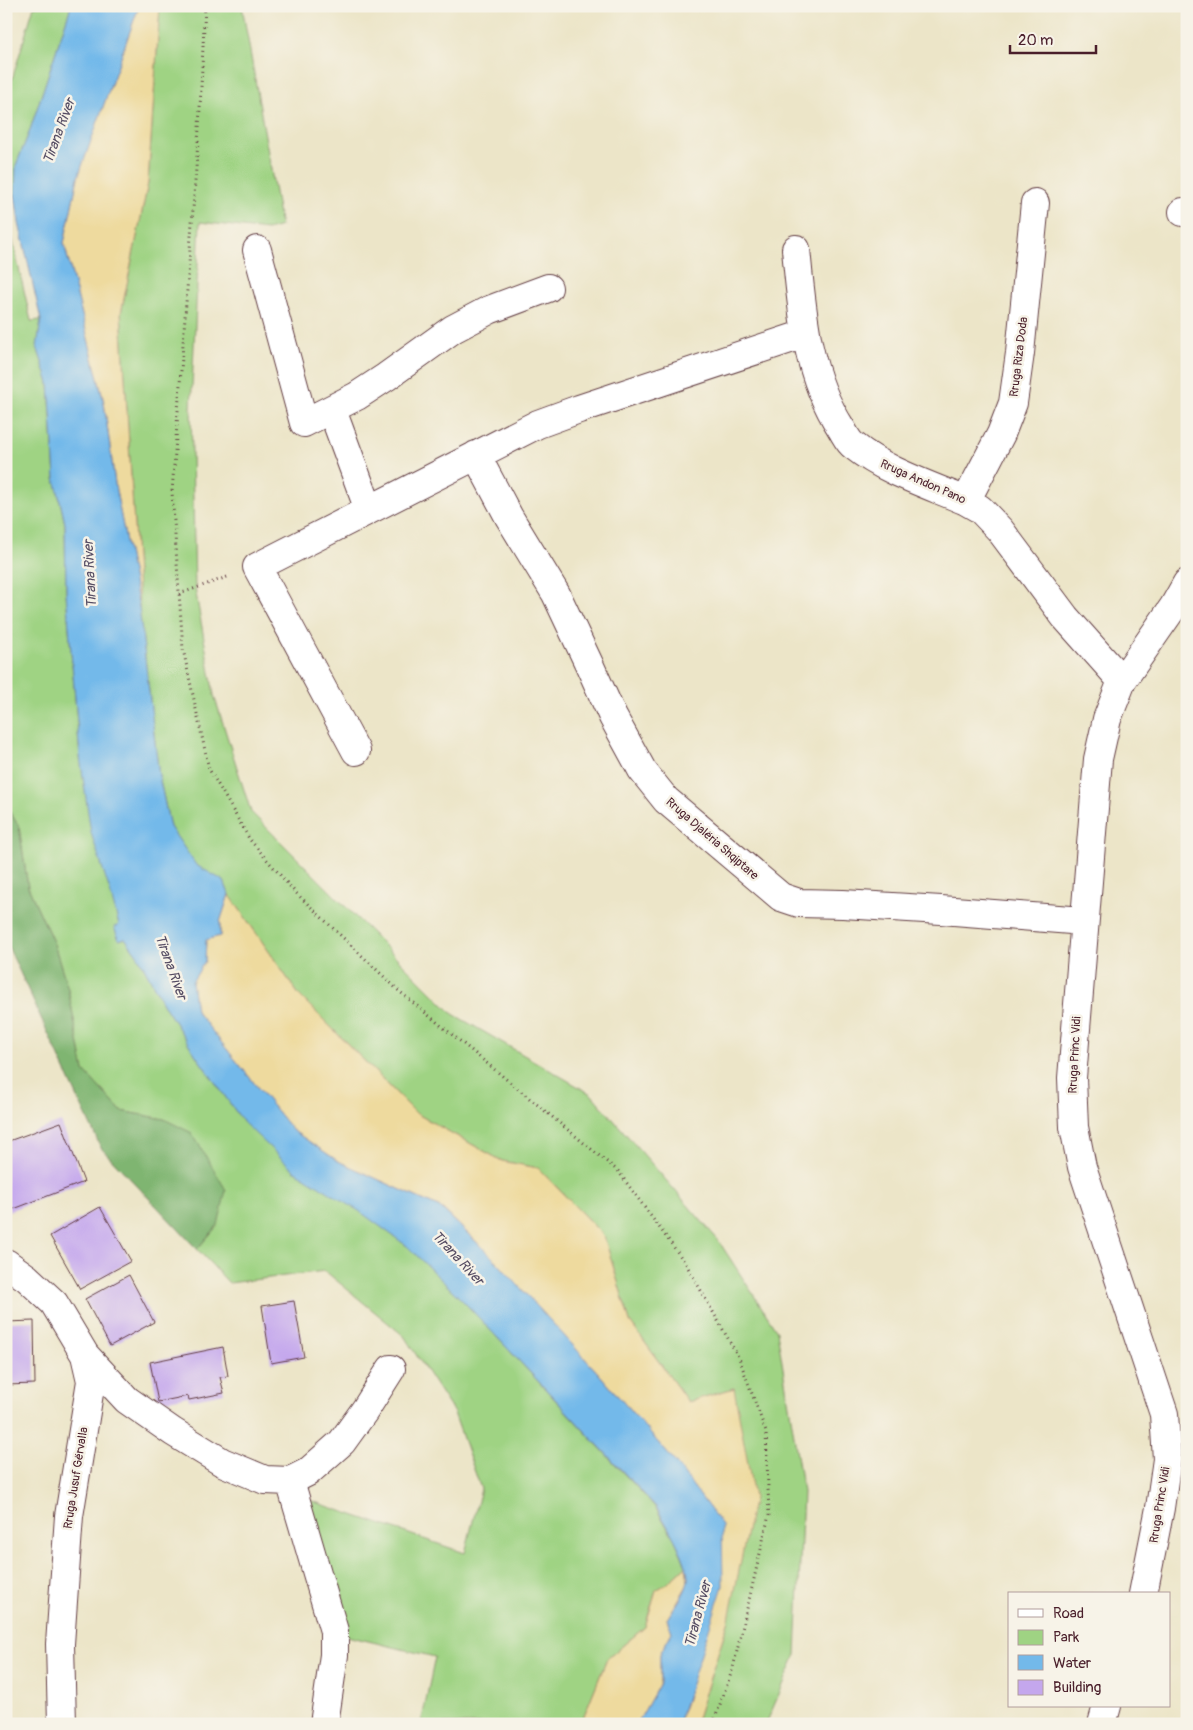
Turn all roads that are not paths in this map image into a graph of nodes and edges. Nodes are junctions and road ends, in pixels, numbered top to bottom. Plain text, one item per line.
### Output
1 (1034, 203) dead end
2 (796, 249) dead end
3 (257, 250) dead end
4 (548, 288) dead end
5 (805, 334) junction
6 (332, 410) junction
7 (476, 455) junction
8 (966, 501) junction
9 (368, 510) junction
10 (1183, 600) edge
11 (1122, 681) junction
12 (356, 751) dead end
13 (1084, 921) junction
14 (6, 1263) edge
15 (85, 1355) junction
16 (391, 1369) dead end
17 (127, 1400) junction
18 (87, 1406) junction
19 (1177, 1462) edge
20 (290, 1481) junction
21 (1143, 1592) edge
22 (1107, 1708) edge
23 (62, 1724) edge
24 (324, 1724) edge
25 (1102, 1724) edge

1 - 8 street, Rruga Riza Doda
2 - 5 street, Rruga Andon Pano
3 - 6 street
4 - 6 street
5 - 7 street
5 - 8 street, Rruga Andon Pano
6 - 9 street
7 - 9 street
7 - 13 street, Rruga Djalëria Shqiptare
8 - 11 street, Rruga Andon Pano
9 - 12 street
10 - 11 street, Rruga Princ Vidi
11 - 13 street, Rruga Princ Vidi
13 - 19 street, Rruga Princ Vidi
14 - 15 street, Rruga Jusuf Gërvalla
15 - 17 street
15 - 18 street, Rruga Jusuf Gërvalla
16 - 20 street
17 - 18 street
17 - 20 street
18 - 23 street, Rruga Jusuf Gërvalla
19 - 21 street, Rruga Princ Vidi
20 - 24 street
22 - 25 street

